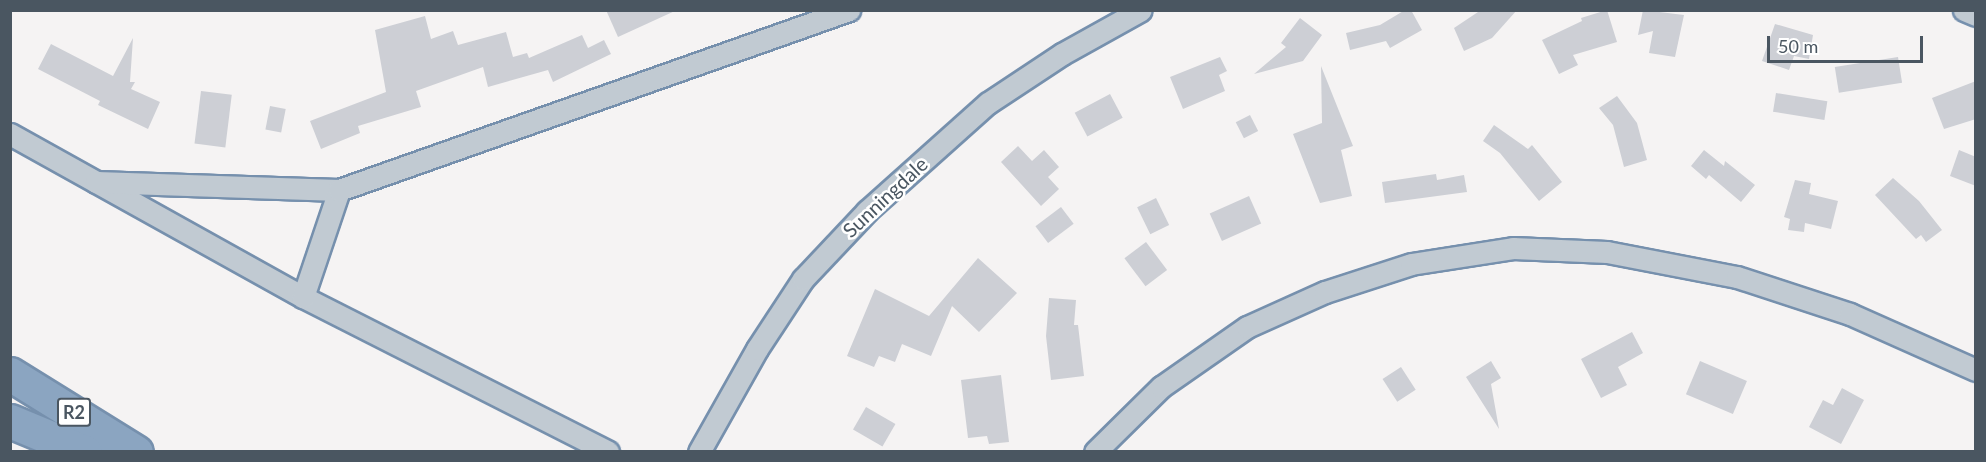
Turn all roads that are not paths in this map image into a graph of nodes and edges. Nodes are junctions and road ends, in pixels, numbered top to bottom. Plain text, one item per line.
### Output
1 (849, 10) edge
2 (1141, 10) edge
3 (1964, 10) edge
4 (1976, 15) edge
5 (10, 134) edge
6 (93, 182) junction
7 (339, 190) junction
8 (303, 297) junction
9 (1976, 370) edge
10 (10, 374) edge
11 (10, 421) edge
12 (85, 452) edge
13 (136, 452) edge
14 (608, 452) edge
15 (699, 452) edge
16 (1095, 452) edge

1 - 7 street
2 - 15 street, Sunningdale
3 - 4 street
5 - 6 street
6 - 7 street
6 - 8 street
7 - 8 street
8 - 14 street
9 - 16 street
10 - 13 highway, R2
11 - 12 highway, R2

